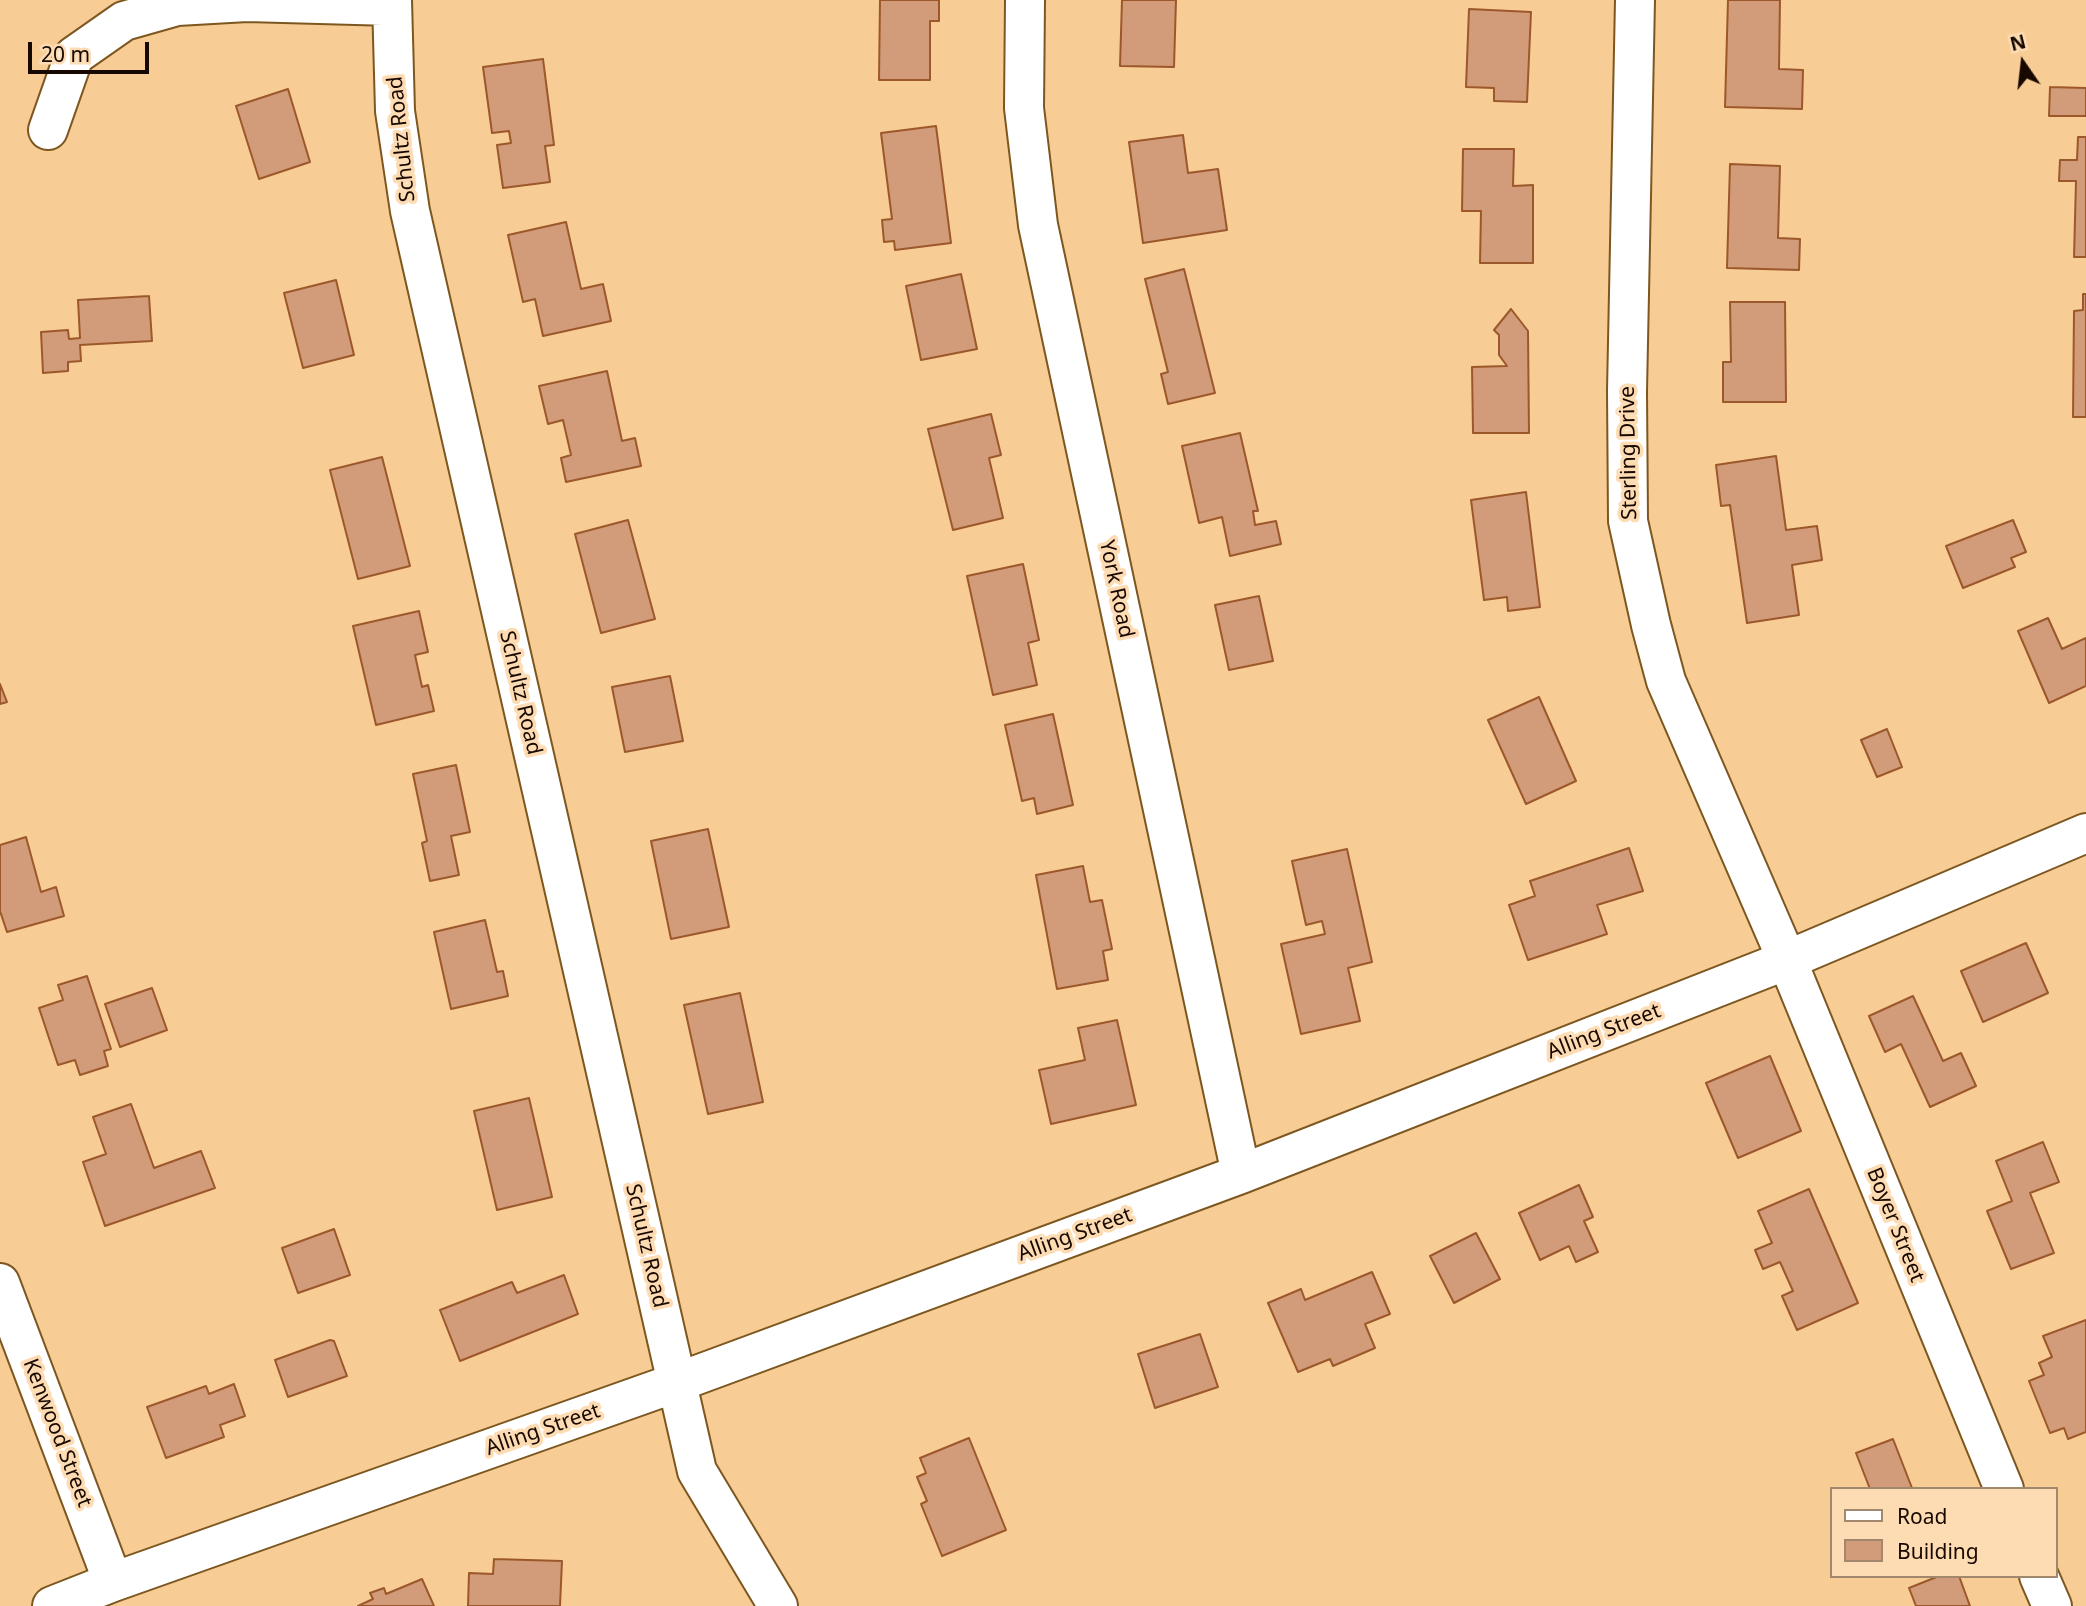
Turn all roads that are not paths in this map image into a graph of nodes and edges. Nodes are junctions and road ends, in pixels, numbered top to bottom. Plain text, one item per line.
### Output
1 (1025, 0) edge
2 (1635, 0) edge
3 (392, 3) edge
4 (48, 130) dead end
5 (2086, 833) edge
6 (1787, 960) junction
7 (1241, 1174) junction
8 (0, 1283) edge
9 (678, 1382) junction
10 (2003, 1487) edge
11 (2040, 1578) edge
12 (113, 1582) junction
13 (52, 1606) edge
14 (778, 1606) edge
15 (2052, 1606) edge

1 - 7 street, York Road
2 - 6 street, Sterling Drive
3 - 4 street
3 - 9 street, Schultz Road
5 - 6 street, Alling Street
6 - 7 street, Alling Street
6 - 10 street, Boyer Street
7 - 9 street, Alling Street
8 - 12 street, Kenwood Street
9 - 12 street, Alling Street
9 - 14 street, Schultz Road
11 - 15 street
12 - 13 street, Alling Street

